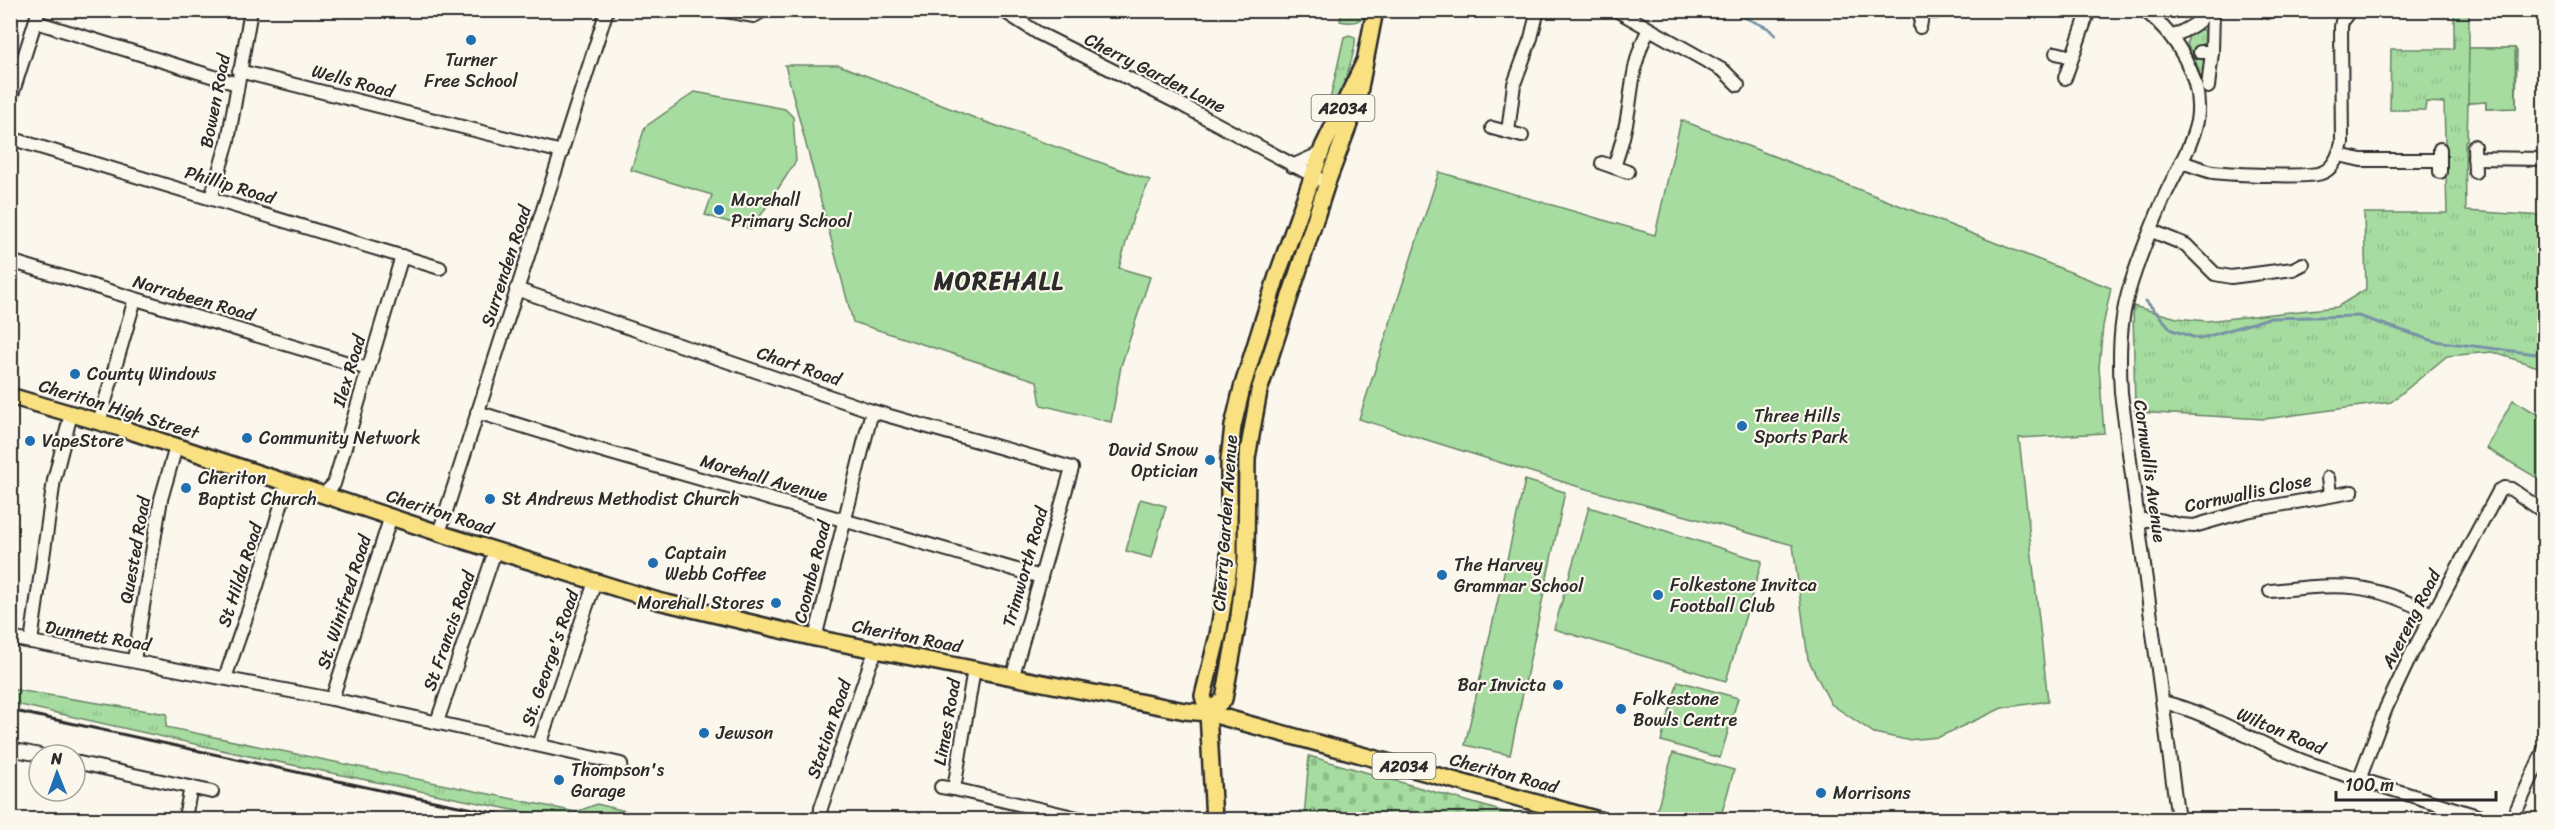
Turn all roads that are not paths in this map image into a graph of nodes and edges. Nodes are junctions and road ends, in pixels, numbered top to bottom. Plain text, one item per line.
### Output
1 (251, 10) edge
2 (607, 10) edge
3 (720, 10) edge
4 (764, 10) edge
5 (1002, 10) edge
6 (1375, 10) edge
7 (1538, 10) edge
8 (1616, 10) edge
9 (2089, 10) edge
10 (2144, 10) edge
11 (2205, 10) edge
12 (2213, 10) edge
13 (1923, 11) edge
14 (1936, 12) dead end
15 (2345, 12) edge
16 (38, 16) edge
17 (1920, 27) dead end
18 (1649, 29) junction
19 (2172, 37) junction
20 (2056, 53) dead end
21 (2072, 57) junction
22 (1364, 63) junction
23 (239, 71) junction
24 (2065, 78) dead end
25 (237, 84) junction
26 (1738, 85) dead end
27 (2208, 87) dead end
28 (10, 101) edge
29 (1492, 128) dead end
30 (1508, 132) junction
31 (1522, 136) dead end
32 (10, 138) edge
33 (562, 152) junction
34 (1321, 153) junction
35 (2339, 155) junction
36 (2544, 159) edge
37 (2440, 160) dead end
38 (2181, 162) junction
39 (1602, 163) dead end
40 (1292, 166) junction
41 (1614, 167) junction
42 (1628, 172) dead end
43 (2475, 172) dead end
44 (1320, 180) junction
45 (211, 198) junction
46 (1306, 199) junction
47 (2152, 231) junction
48 (402, 256) junction
49 (10, 261) edge
50 (2303, 264) dead end
51 (440, 268) dead end
52 (516, 289) junction
53 (135, 299) junction
54 (368, 369) junction
55 (10, 396) edge
56 (872, 411) junction
57 (477, 412) junction
58 (71, 414) junction
59 (99, 422) junction
60 (176, 447) junction
61 (216, 459) joint
62 (1072, 468) joint
63 (2328, 478) dead end
64 (288, 483) junction
65 (2352, 492) dead end
66 (324, 494) junction
67 (2330, 494) junction
68 (2544, 512) edge
69 (391, 516) junction
70 (844, 520) junction
71 (2138, 520) junction
72 (439, 533) junction
73 (495, 551) junction
74 (1041, 577) junction
75 (595, 582) junction
76 (2270, 591) dead end
77 (2432, 614) junction
78 (10, 638) edge
79 (815, 638) junction
80 (31, 642) junction
81 (877, 651) junction
82 (134, 660) junction
83 (974, 669) junction
84 (1013, 675) junction
85 (225, 678) junction
86 (332, 699) junction
87 (2163, 702) junction
88 (1208, 713) junction
89 (437, 723) junction
90 (539, 745) junction
91 (10, 749) edge
92 (2544, 750) edge
93 (27, 752) edge
94 (621, 764) dead end
95 (87, 765) edge
96 (2359, 780) junction
97 (191, 787) junction
98 (212, 792) dead end
99 (186, 812) dead end
100 (820, 819) edge
101 (1086, 819) edge
102 (1214, 819) edge
103 (1599, 819) edge
104 (2178, 819) edge
105 (2490, 819) edge
106 (2512, 819) edge

1 - 23 street, Bowen Road
2 - 33 street, Surrenden Road
3 - 4 street
5 - 40 street, Cherry Garden Lane
6 - 22 main road, Cherry Garden Avenue / A2034
7 - 30 street
8 - 18 street
9 - 21 street
10 - 19 street, Cornwallis Avenue
11 - 19 street
12 - 27 street
13 - 14 street
13 - 17 street
15 - 35 street
16 - 25 street
16 - 28 street
18 - 26 street
18 - 41 street
19 - 38 street, Cornwallis Avenue
20 - 21 street
21 - 24 street
22 - 34 main road, Cherry Garden Avenue / A2034
22 - 44 main road, Cherry Garden Avenue / A2034
23 - 25 street, Bowen Road
23 - 33 street, Wells Road
25 - 45 street, Bowen Road
29 - 30 street
30 - 31 street
32 - 45 street, Phillip Road
33 - 52 street, Surrenden Road
34 - 40 street
34 - 44 main road, Cherry Garden Avenue / A2034
35 - 37 street
35 - 38 street
36 - 43 street
38 - 47 street, Cornwallis Avenue
39 - 41 street
40 - 44 street, Cherry Garden Lane
40 - 46 street
41 - 42 street
44 - 46 main road, Cherry Garden Avenue / A2034
44 - 88 main road, Cherry Garden Avenue / A2034
45 - 48 street, Phillip Road
46 - 88 main road, Cherry Garden Avenue / A2034
47 - 50 street
47 - 71 street, Cornwallis Avenue
48 - 51 street, Phillip Road
48 - 54 street, Ilex Road
49 - 53 street, Narrabeen Road
52 - 56 street, Chart Road
52 - 57 street, Surrenden Road
53 - 54 street, Narrabeen Road
53 - 59 street
54 - 66 street, Ilex Road
55 - 58 main road, Cheriton High Street
56 - 62 street, Chart Road
56 - 70 street, Coombe Road
57 - 70 street, Morehall Avenue
57 - 72 street, Surrenden Road
58 - 59 main road, Cheriton High Street
58 - 80 street
59 - 60 main road, Cheriton High Street
60 - 61 main road, Cheriton High Street
60 - 82 street, Quested Road
61 - 64 main road, Cheriton Road
62 - 74 street, Trimworth Road
63 - 67 street, Cornwallis Close
64 - 66 main road, Cheriton Road
64 - 85 street, St Hilda Road
65 - 67 street, Cornwallis Close
66 - 69 main road, Cheriton Road
67 - 71 street, Cornwallis Close
68 - 77 street, Avereng Road
69 - 72 main road, Cheriton Road
69 - 86 street, St. Winifred Road
70 - 74 street, Morehall Avenue
70 - 79 street, Coombe Road
71 - 87 street, Cornwallis Avenue
72 - 73 main road, Cheriton Road
73 - 75 main road, Cheriton Road
73 - 89 street, St Francis Road
74 - 84 street, Trimworth Road
75 - 79 main road, Cheriton Road
75 - 90 street, St. George's Road
76 - 77 street
77 - 96 street, Avereng Road
78 - 80 street, Dunnett Road
79 - 81 main road, Cheriton Road
80 - 82 street, Dunnett Road
81 - 83 main road, Cheriton Road
81 - 100 street, Station Road
82 - 85 street, Dunnett Road
83 - 84 main road, Cheriton Road
83 - 101 street, Limes Road
84 - 88 main road, Cheriton Road
85 - 86 street, Dunnett Road
86 - 89 street, Dunnett Road
87 - 96 street, Wilton Road
87 - 104 street, Cornwallis Avenue
88 - 102 main road
88 - 103 main road, Cheriton Road / A2034
89 - 90 street, Dunnett Road
90 - 94 street, Dunnett Road
91 - 93 street
92 - 106 street
95 - 97 street
96 - 105 street, Wilton Road
97 - 98 street
97 - 99 street

